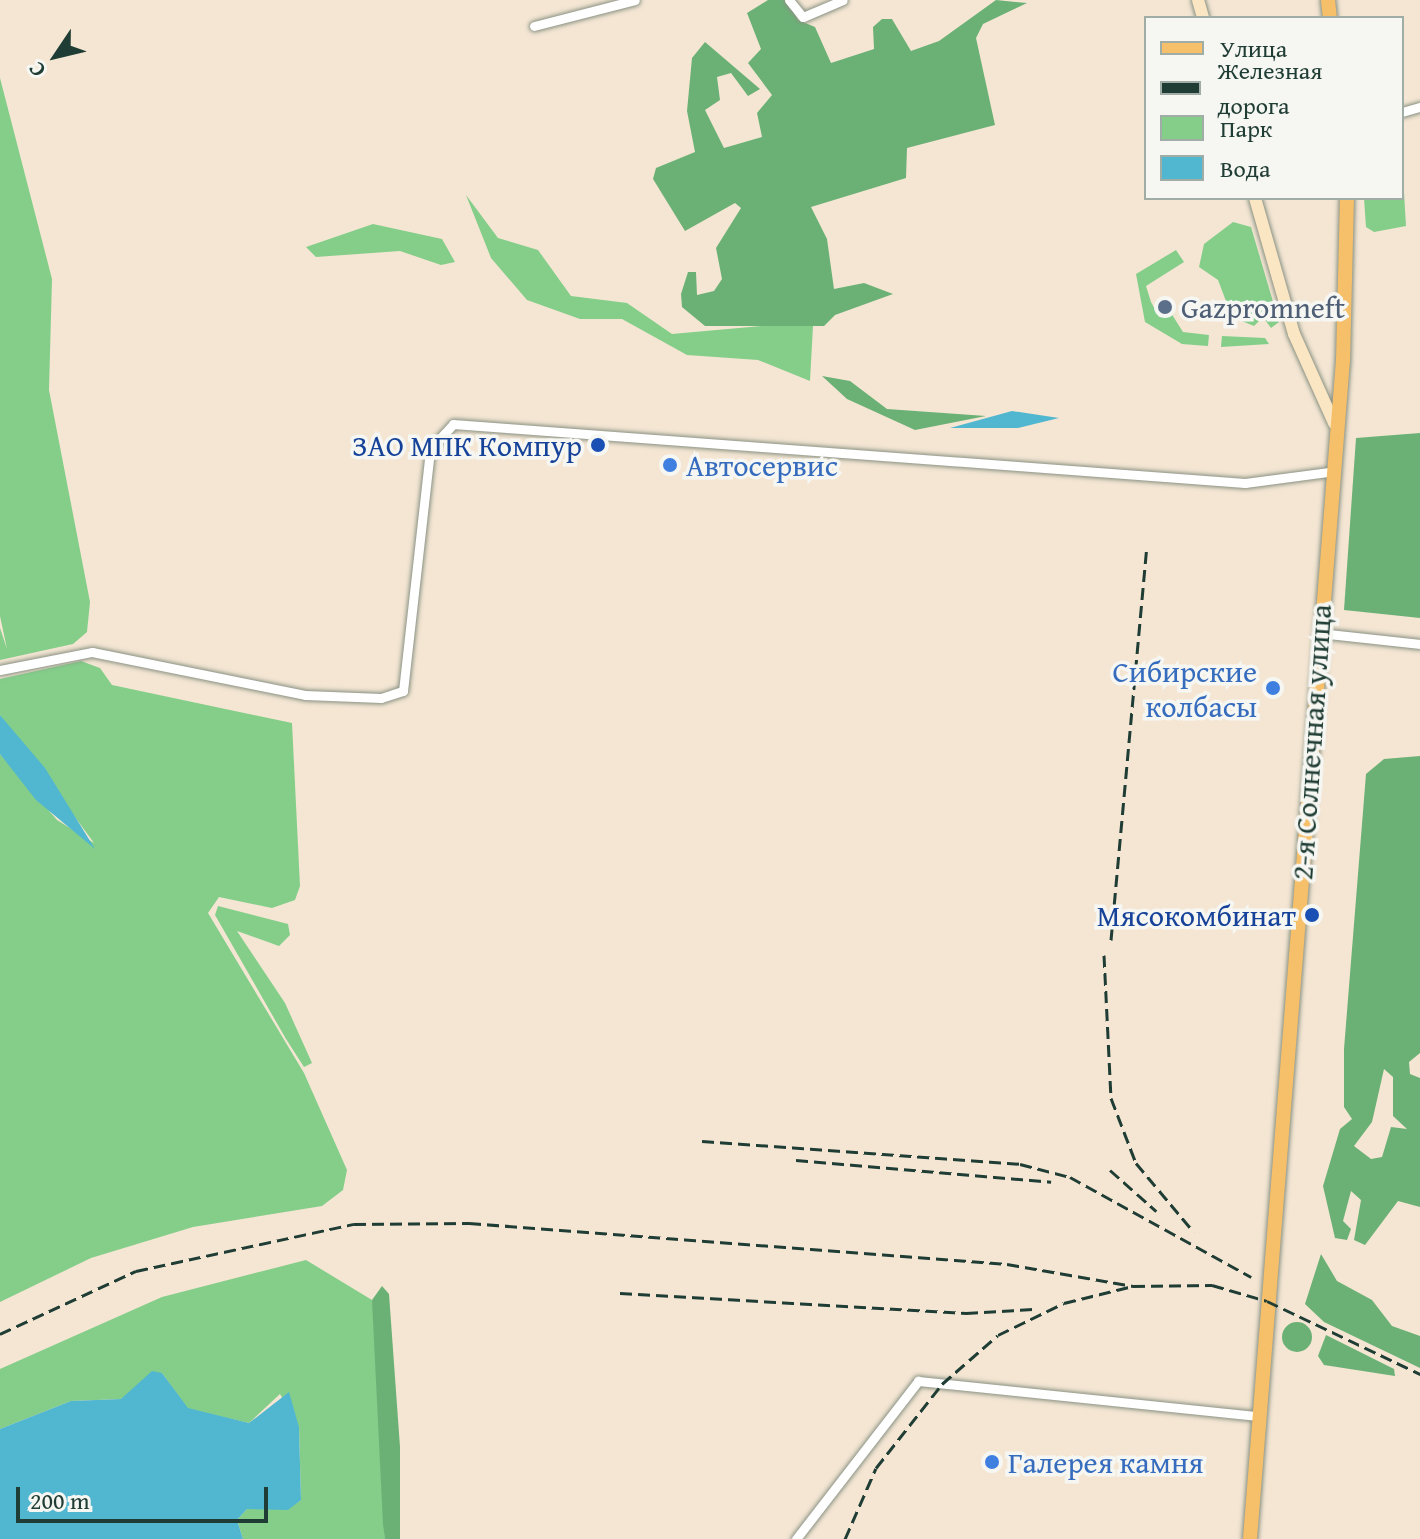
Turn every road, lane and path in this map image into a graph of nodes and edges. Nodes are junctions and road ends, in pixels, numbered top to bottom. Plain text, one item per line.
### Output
1 (635, 0) edge
2 (789, 0) edge
3 (843, 0) edge
4 (534, 26) dead end
5 (1256, 200) edge
6 (1347, 200) edge
7 (1334, 423) junction
8 (1329, 472) junction
9 (1319, 633) junction
10 (1420, 644) edge
11 (0, 670) edge
12 (1258, 1416) junction
13 (796, 1539) edge
14 (1250, 1539) edge

1 - 4 street
2 - 3 street
5 - 7 main road
6 - 7 main road, 2-я Солнечная улица
7 - 8 main road, 2-я Солнечная улица
8 - 9 main road, 2-я Солнечная улица
8 - 11 street
9 - 10 street
9 - 12 main road, 2-я Солнечная улица
12 - 13 street
12 - 14 main road, 2-я Солнечная улица

